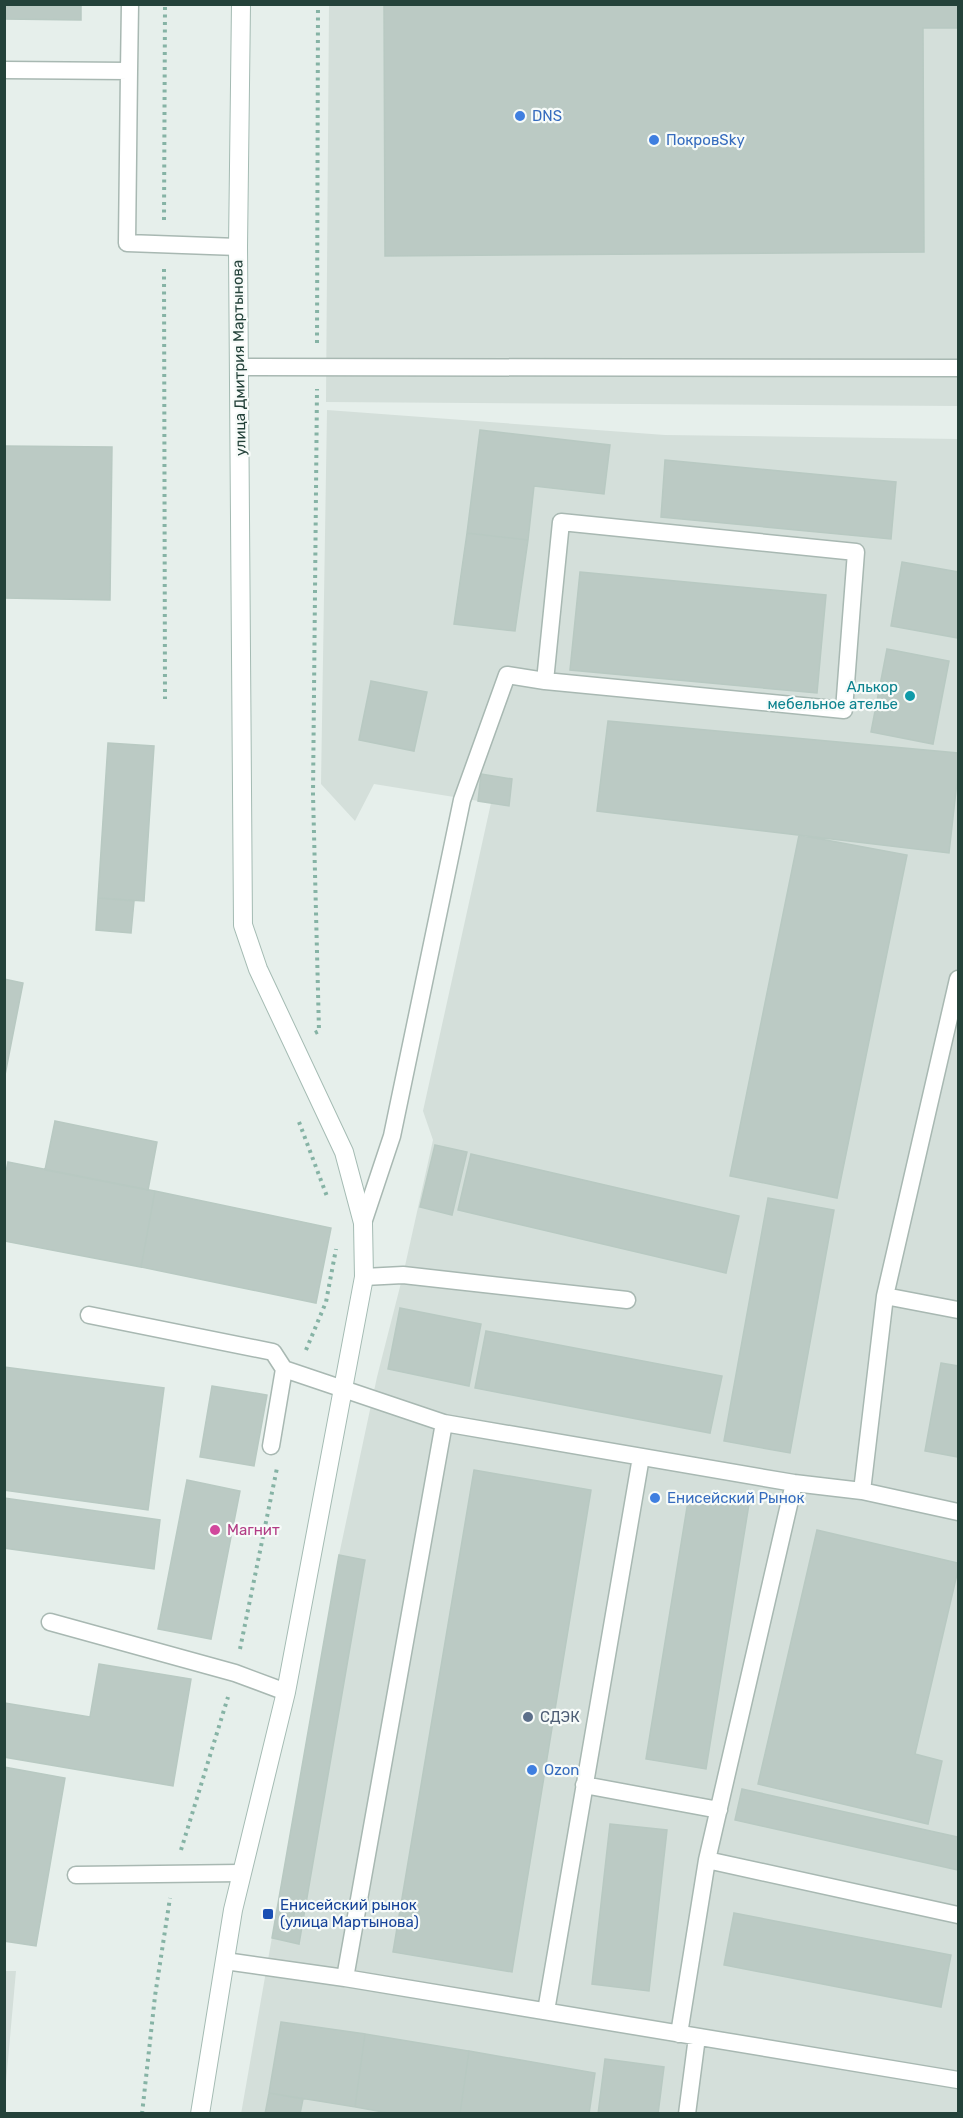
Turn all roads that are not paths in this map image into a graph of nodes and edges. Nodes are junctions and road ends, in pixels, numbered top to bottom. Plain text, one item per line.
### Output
1 (130, 4) edge
2 (241, 4) edge
3 (4, 70) edge
4 (129, 71) junction
5 (238, 247) junction
6 (239, 367) junction
7 (958, 368) edge
8 (545, 681) junction
9 (958, 979) edge
10 (363, 1224) junction
11 (364, 1277) junction
12 (885, 1296) junction
13 (627, 1300) dead end
14 (958, 1310) edge
15 (88, 1315) dead end
16 (284, 1369) junction
17 (343, 1388) junction
18 (444, 1423) junction
19 (271, 1446) dead end
20 (641, 1457) junction
21 (794, 1483) junction
22 (862, 1491) junction
23 (958, 1512) edge
24 (50, 1622) dead end
25 (286, 1692) junction
26 (584, 1785) junction
27 (719, 1810) junction
28 (707, 1860) junction
29 (242, 1873) junction
30 (76, 1875) dead end
31 (958, 1915) edge
32 (225, 1961) junction
33 (345, 1978) junction
34 (546, 2011) junction
35 (679, 2034) junction
36 (697, 2037) junction
37 (958, 2080) edge
38 (200, 2114) edge
39 (687, 2114) edge

1 - 4 lane
2 - 5 street, улица Дмитрия Мартынова
3 - 4 lane
4 - 5 lane
5 - 6 street, улица Дмитрия Мартынова
6 - 7 lane
6 - 10 street, улица Дмитрия Мартынова
8 - 8 lane
8 - 10 lane
9 - 12 lane
10 - 11 street, улица Дмитрия Мартынова
11 - 13 lane
11 - 17 street, улица Дмитрия Мартынова
12 - 14 lane
12 - 22 lane
15 - 16 lane
16 - 17 lane
16 - 19 lane
17 - 18 lane
17 - 25 street, улица Дмитрия Мартынова
18 - 20 lane
18 - 33 lane
20 - 21 lane
20 - 26 lane
21 - 22 lane
21 - 27 lane
22 - 23 lane
24 - 25 lane
25 - 29 street, улица Дмитрия Мартынова
26 - 27 lane
26 - 34 lane
27 - 28 lane
28 - 31 lane
28 - 35 lane
29 - 30 lane
29 - 32 street, улица Дмитрия Мартынова
32 - 33 lane
32 - 38 street, улица Дмитрия Мартынова
33 - 34 lane
34 - 35 lane
35 - 36 lane
36 - 37 lane
36 - 39 lane

